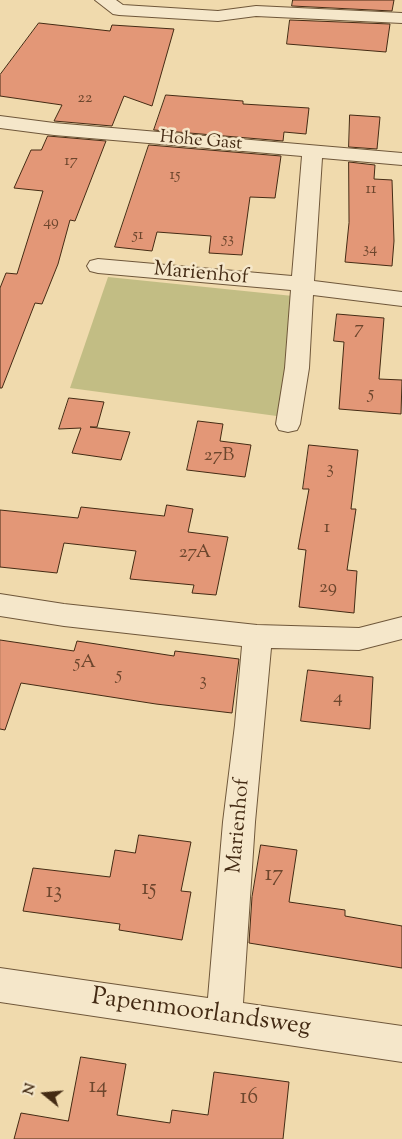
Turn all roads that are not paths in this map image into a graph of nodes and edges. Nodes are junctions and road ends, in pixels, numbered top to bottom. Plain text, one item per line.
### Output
1 (104, 0) edge
2 (256, 6) edge
3 (402, 18) edge
4 (0, 122) edge
5 (312, 151) junction
6 (402, 159) edge
7 (98, 266) dead end
8 (303, 284) junction
9 (402, 298) edge
10 (288, 424) dead end
11 (0, 605) edge
12 (402, 628) edge
13 (257, 636) junction
14 (0, 984) edge
15 (224, 1017) junction
16 (402, 1044) edge

1 - 2 street
2 - 3 street
4 - 5 street, Hohe Gast
5 - 6 street, Hohe Gast
5 - 8 street
7 - 8 street, Marienhof
8 - 9 street, Marienhof
8 - 10 street
11 - 13 street
12 - 13 street
13 - 15 street, Marienhof
14 - 15 street, Papenmoorlandsweg
15 - 16 street, Papenmoorlandsweg

